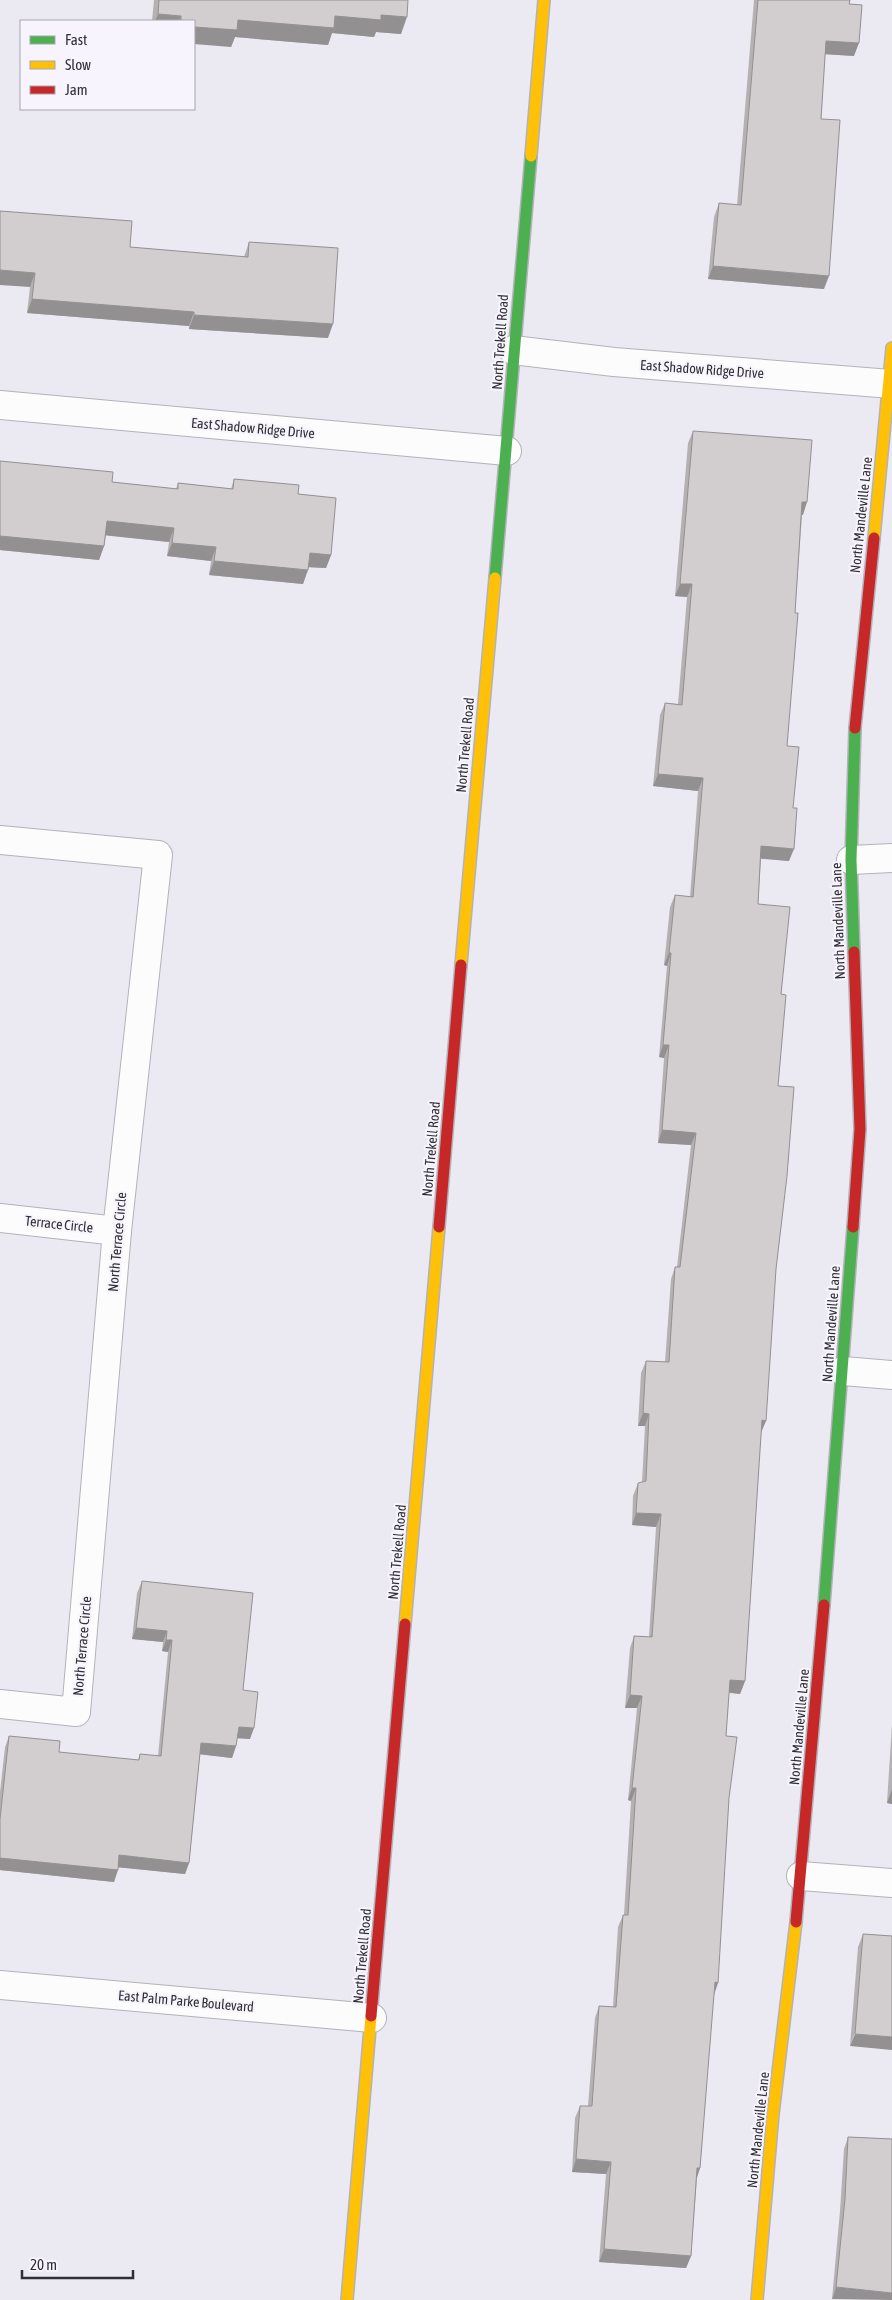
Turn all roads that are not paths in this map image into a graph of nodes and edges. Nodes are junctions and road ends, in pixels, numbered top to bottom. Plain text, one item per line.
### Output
1 (544, 0) edge
2 (892, 348) edge
3 (513, 350) junction
4 (890, 384) edge
5 (0, 405) edge
6 (507, 451) junction
7 (0, 840) edge
8 (892, 858) edge
9 (851, 860) junction
10 (0, 1218) edge
11 (117, 1230) junction
12 (842, 1371) junction
13 (892, 1375) edge
14 (0, 1704) edge
15 (802, 1876) junction
16 (892, 1883) edge
17 (0, 1985) edge
18 (372, 2018) junction
19 (347, 2300) edge
20 (757, 2300) edge

1 - 3 main road, North Trekell Road
2 - 4 main road, North Mandeville Lane
3 - 4 street, East Shadow Ridge Drive
3 - 6 main road, North Trekell Road
4 - 9 main road, North Mandeville Lane
5 - 6 street, East Shadow Ridge Drive
6 - 18 main road, North Trekell Road
7 - 11 street, North Terrace Circle
8 - 9 street
9 - 12 main road, North Mandeville Lane
10 - 11 street, Terrace Circle
11 - 14 street, North Terrace Circle
12 - 13 street
12 - 15 main road, North Mandeville Lane
15 - 16 street
15 - 20 main road, North Mandeville Lane
17 - 18 street, East Palm Parke Boulevard
18 - 19 main road, North Trekell Road

